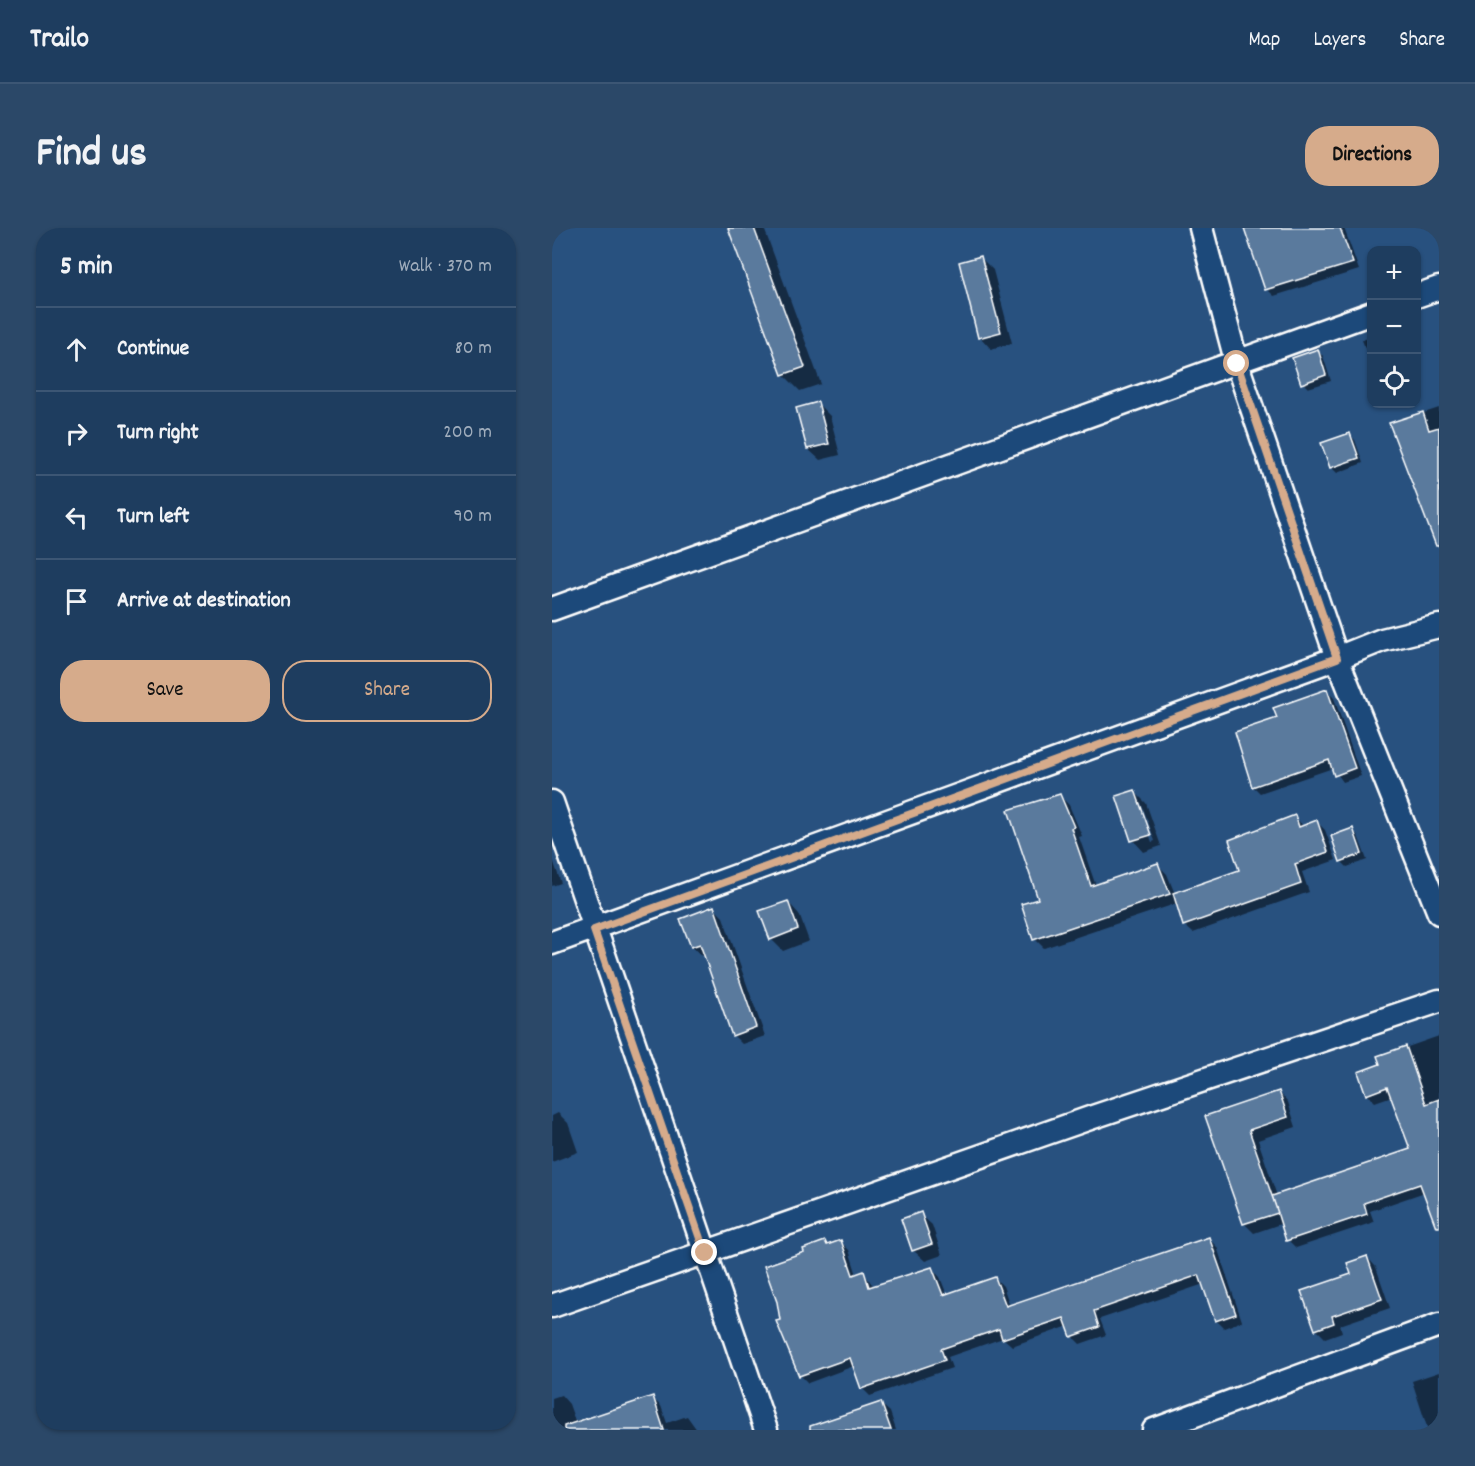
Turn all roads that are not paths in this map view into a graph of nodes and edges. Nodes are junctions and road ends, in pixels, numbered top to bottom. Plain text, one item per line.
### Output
1 (1201, 228) edge
2 (1439, 288) edge
3 (1421, 294) edge
4 (1367, 315) edge
5 (1237, 364) junction
6 (552, 609) edge
7 (1439, 626) edge
8 (1337, 658) junction
9 (552, 802) edge
10 (1439, 913) edge
11 (594, 930) junction
12 (552, 943) edge
13 (1439, 1001) edge
14 (705, 1253) junction
15 (552, 1306) edge
16 (1439, 1325) edge
17 (766, 1430) edge
18 (1154, 1430) edge

1 - 5 street
2 - 3 street
4 - 5 street
5 - 6 street
5 - 8 street
7 - 8 street
8 - 10 street
8 - 11 street
9 - 11 street
11 - 12 street
11 - 14 street
13 - 14 street
14 - 15 street
14 - 17 street
16 - 18 street

